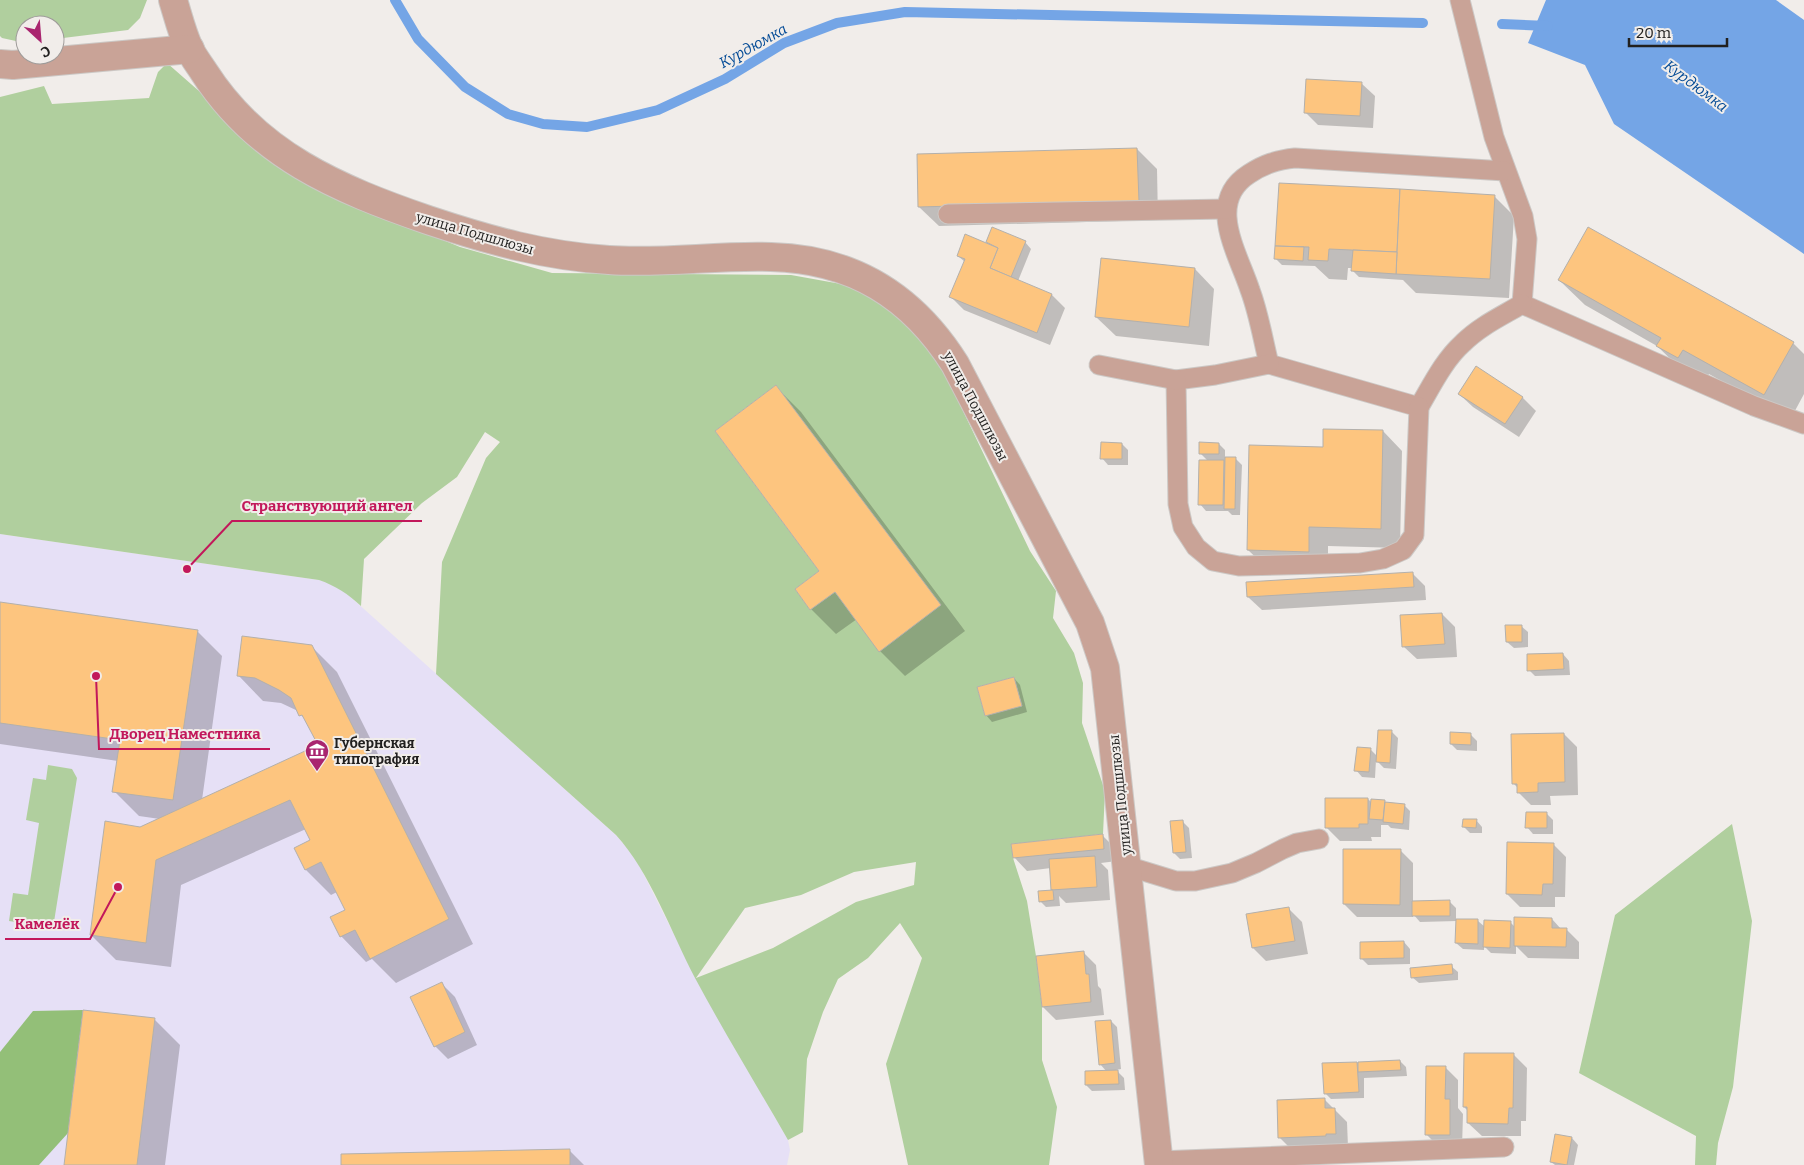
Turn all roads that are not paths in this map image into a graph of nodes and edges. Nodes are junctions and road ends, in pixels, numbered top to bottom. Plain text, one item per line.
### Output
1 (173, 0) edge
2 (1460, 0) edge
3 (190, 49) junction
4 (0, 64) edge
5 (1506, 171) junction
6 (1226, 209) junction
7 (948, 214) dead end
8 (1522, 304) junction
9 (1269, 364) junction
10 (1099, 365) dead end
11 (1176, 380) junction
12 (1419, 407) junction
13 (1804, 424) edge
14 (1319, 839) dead end
15 (1127, 866) junction
16 (1504, 1147) dead end
17 (1159, 1163) edge

1 - 3 street, улица Подшлюзы
2 - 5 lane
3 - 4 street
3 - 15 street, улица Подшлюзы
5 - 6 lane
5 - 8 lane
6 - 7 lane
6 - 9 lane
8 - 12 lane
8 - 13 lane
9 - 11 lane
9 - 12 lane
10 - 11 lane
11 - 12 lane
14 - 15 lane
15 - 17 street, улица Подшлюзы
16 - 17 lane

